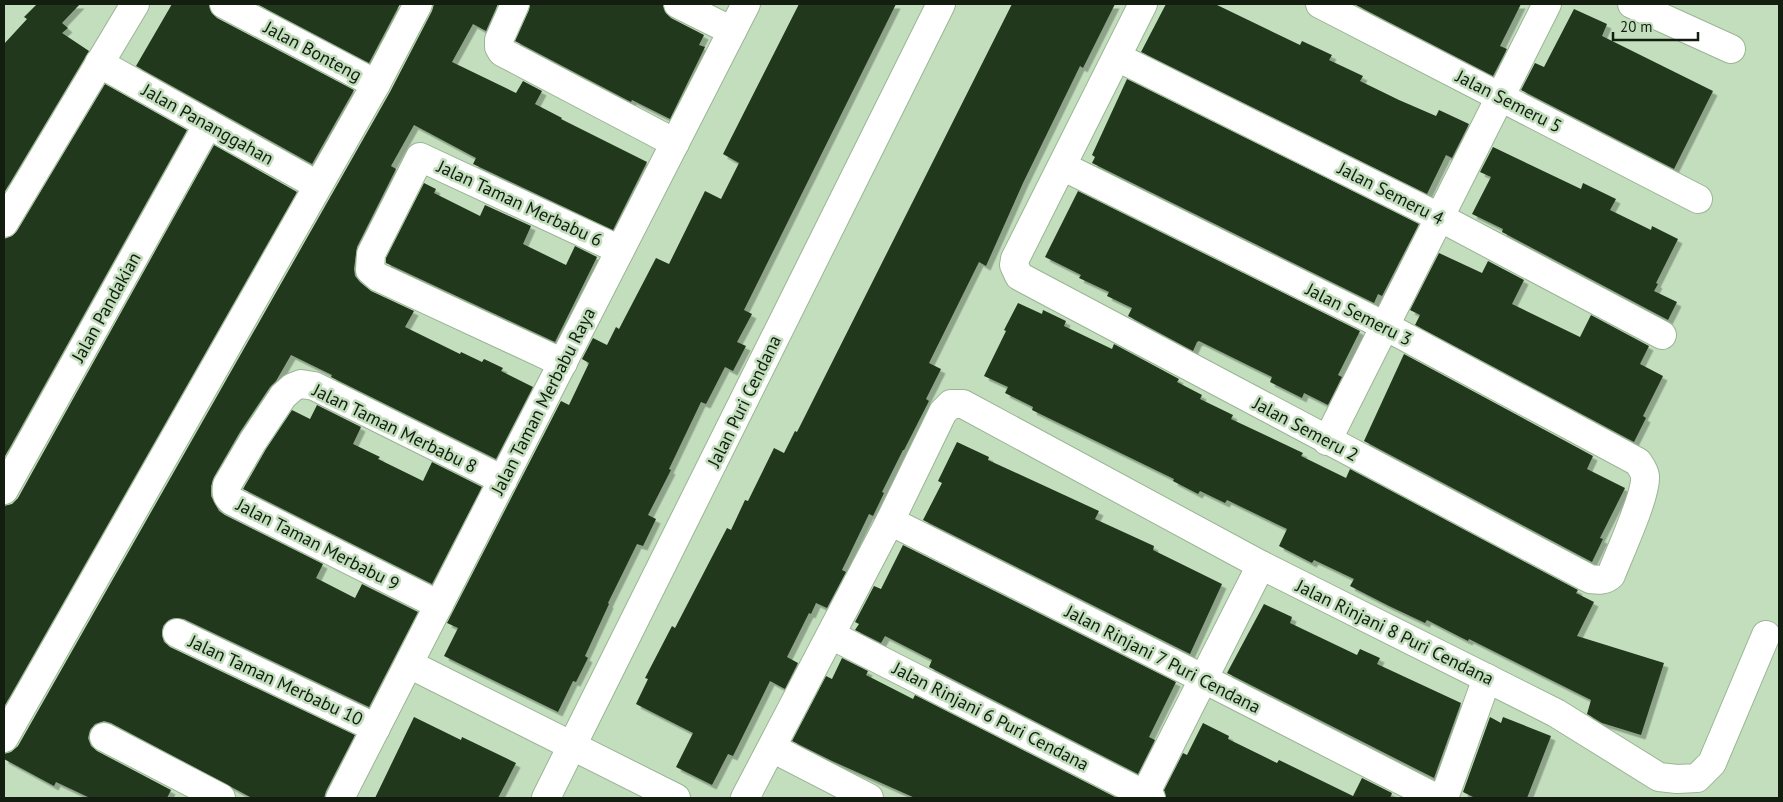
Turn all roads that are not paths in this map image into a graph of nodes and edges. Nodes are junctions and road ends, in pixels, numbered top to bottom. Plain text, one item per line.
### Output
1 (135, 4) edge
2 (224, 4) edge
3 (418, 4) edge
4 (515, 4) edge
5 (678, 4) edge
6 (746, 4) edge
7 (941, 4) edge
8 (1144, 4) edge
9 (1320, 4) edge
10 (1547, 4) edge
11 (1632, 4) edge
12 (732, 31) junction
13 (1731, 49) dead end
14 (1117, 57) junction
15 (99, 63) junction
16 (376, 84) junction
17 (1500, 97) junction
18 (208, 124) junction
19 (675, 142) junction
20 (1062, 166) junction
21 (317, 185) junction
22 (1698, 199) dead end
23 (1440, 217) junction
24 (4, 223) edge
25 (620, 250) junction
26 (1385, 326) junction
27 (1662, 335) dead end
28 (562, 363) junction
29 (253, 441) joint
30 (1327, 441) junction
31 (1645, 476) joint
32 (502, 480) junction
33 (4, 490) edge
34 (890, 521) junction
35 (1261, 565) junction
36 (439, 605) junction
37 (177, 633) dead end
38 (831, 635) junction
39 (1766, 635) dead end
40 (409, 664) junction
41 (1487, 678) junction
42 (1204, 679) junction
43 (376, 728) junction
44 (104, 737) dead end
45 (4, 738) edge
46 (573, 746) junction
47 (772, 748) junction
48 (1147, 797) edge
49 (221, 798) edge
50 (340, 798) edge
51 (546, 798) edge
52 (676, 798) edge
53 (745, 798) edge
54 (869, 798) edge
55 (1436, 798) edge
56 (1444, 798) edge

1 - 15 street
2 - 16 street, Jalan Bonteng
3 - 16 street
4 - 19 street
5 - 12 street
6 - 12 street, Jalan Taman Merbabu Raya
7 - 46 street, Jalan Puri Cendana
8 - 14 street, Jalan Semeru 2
9 - 17 street, Jalan Semeru 5
10 - 17 street
11 - 13 street
12 - 19 street, Jalan Taman Merbabu Raya
14 - 20 street, Jalan Semeru 2
14 - 23 street, Jalan Semeru 4
15 - 18 street, Jalan Pananggahan
15 - 24 street
16 - 21 street
17 - 22 street, Jalan Semeru 5
17 - 23 street
18 - 21 street, Jalan Pananggahan
18 - 33 street, Jalan Pandakian
19 - 25 street, Jalan Taman Merbabu Raya
20 - 26 street, Jalan Semeru 3
20 - 30 street, Jalan Semeru 2
21 - 45 street
23 - 26 street
23 - 27 street, Jalan Semeru 4
25 - 28 street, Jalan Taman Merbabu Raya
25 - 28 street, Jalan Taman Merbabu 6
26 - 30 street
26 - 31 street, Jalan Semeru 3
28 - 32 street, Jalan Taman Merbabu Raya
29 - 32 street, Jalan Taman Merbabu 8
29 - 36 street, Jalan Taman Merbabu 9
30 - 31 street, Jalan Semeru 2
32 - 36 street, Jalan Taman Merbabu Raya
34 - 35 street, Jalan Rinjani 8 Puri Cendana
34 - 38 street
34 - 42 street, Jalan Rinjani 7 Puri Cendana
35 - 41 street, Jalan Rinjani 8 Puri Cendana
35 - 42 street
36 - 40 street, Jalan Taman Merbabu Raya
37 - 43 street, Jalan Taman Merbabu 10
38 - 47 street
38 - 48 street, Jalan Rinjani 6 Puri Cendana
39 - 41 street, Jalan Rinjani 8 Puri Cendana
40 - 43 street, Jalan Taman Merbabu Raya
40 - 46 street
41 - 56 street
42 - 48 street
42 - 55 street, Jalan Rinjani 7 Puri Cendana
43 - 50 street, Jalan Taman Merbabu Raya
44 - 49 street
46 - 51 street, Jalan Puri Cendana
46 - 52 street
47 - 53 street
47 - 54 street

